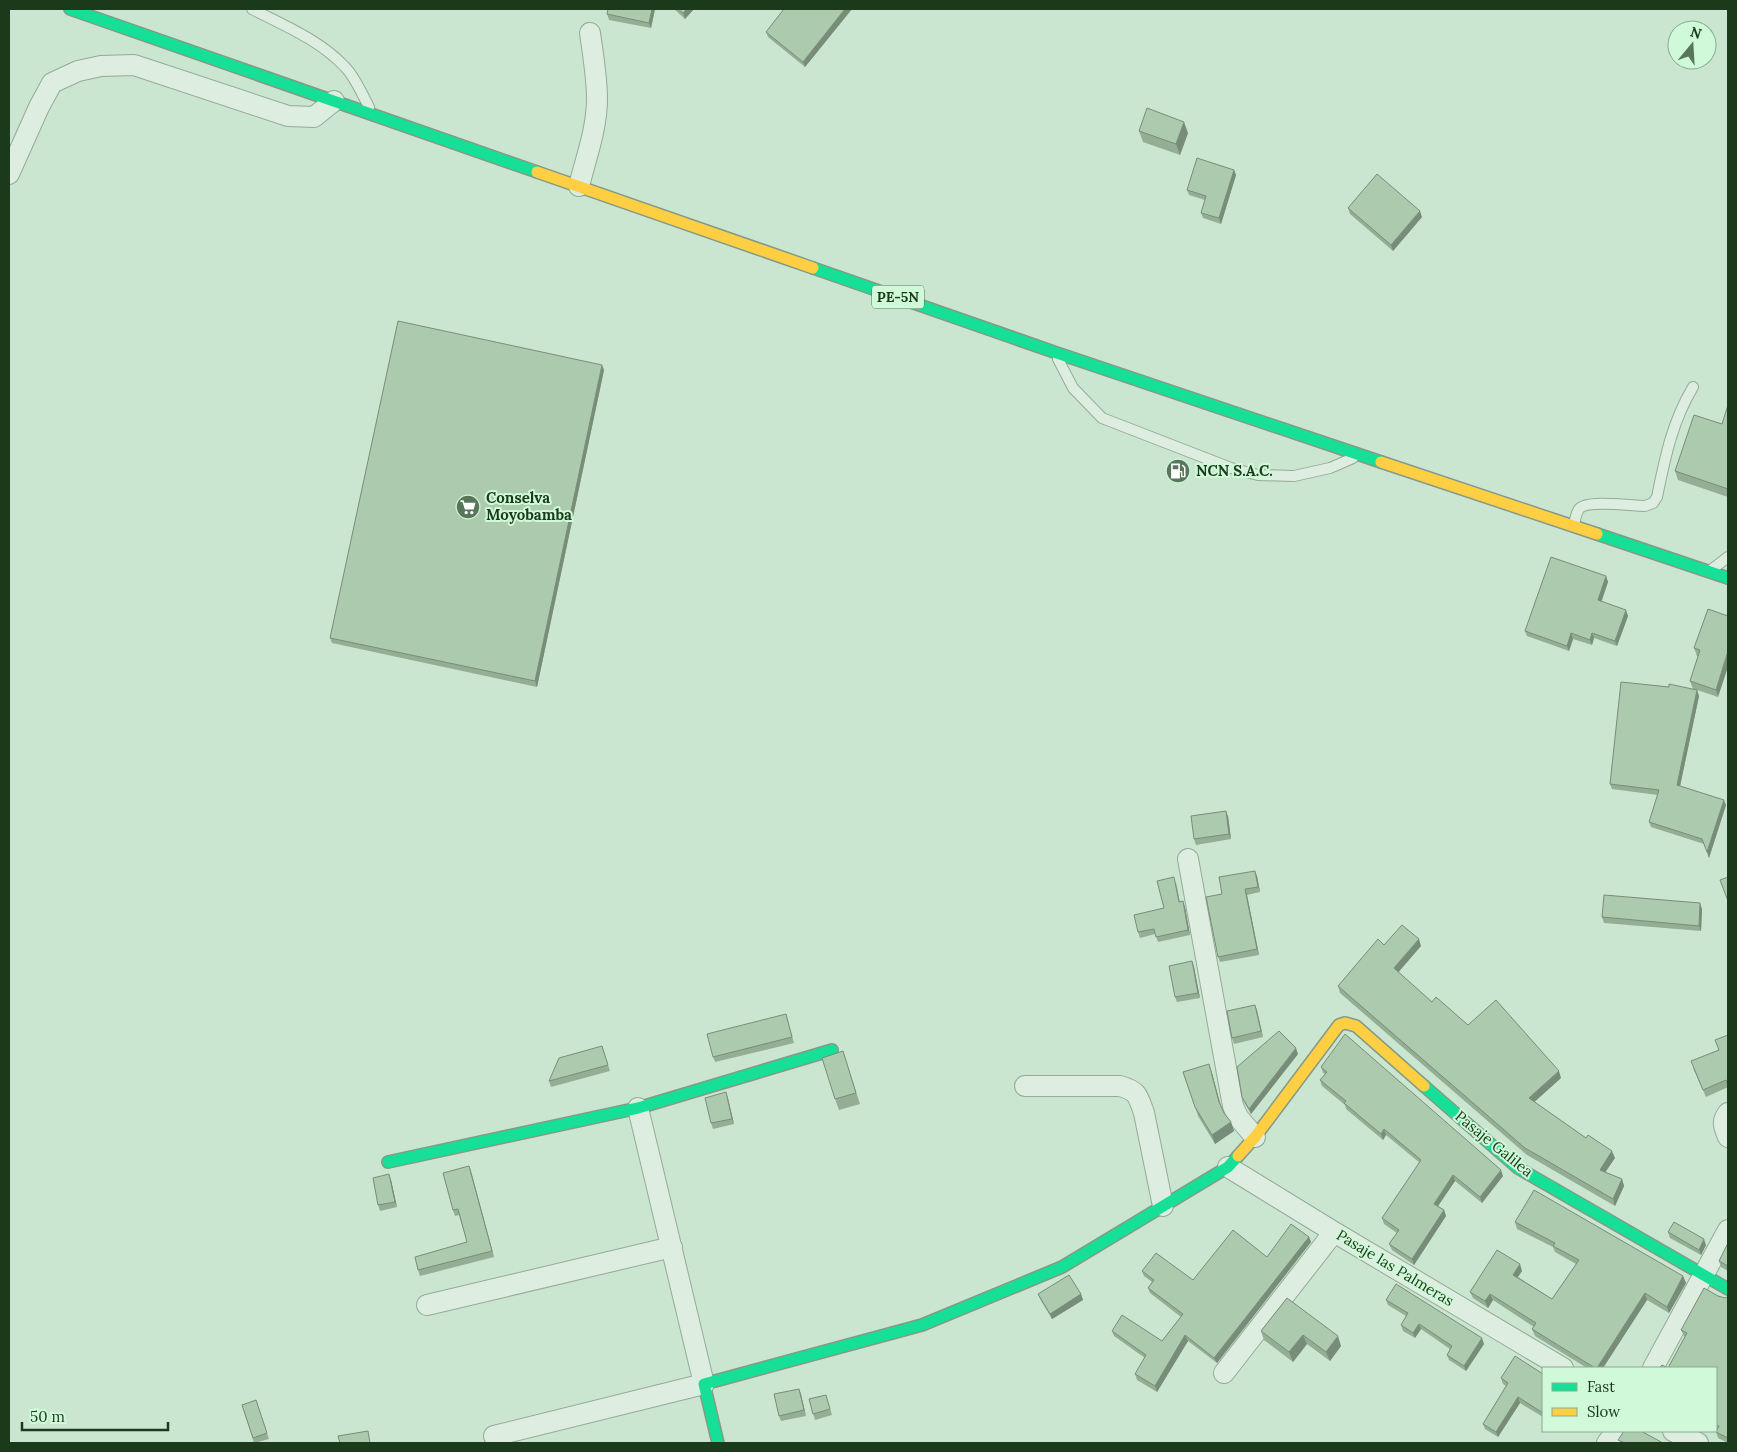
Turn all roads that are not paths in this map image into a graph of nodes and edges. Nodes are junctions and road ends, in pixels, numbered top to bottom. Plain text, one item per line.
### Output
1 (70, 9) edge
2 (252, 9) edge
3 (590, 33) dead end
4 (334, 100) junction
5 (374, 114) junction
6 (9, 174) edge
7 (579, 186) junction
8 (1054, 352) junction
9 (1694, 388) dead end
10 (1361, 455) junction
11 (1574, 526) junction
12 (1728, 557) edge
13 (1708, 572) junction
14 (1728, 578) edge
15 (1188, 859) dead end
16 (832, 1050) dead end
17 (1025, 1086) dead end
18 (638, 1108) junction
19 (1255, 1137) junction
20 (388, 1162) dead end
21 (1228, 1167) junction
22 (1162, 1206) junction
23 (1728, 1230) edge
24 (1334, 1232) junction
25 (672, 1247) junction
26 (1702, 1275) junction
27 (1728, 1289) edge
28 (427, 1305) dead end
29 (1561, 1367) edge
30 (1654, 1367) edge
31 (1224, 1373) dead end
32 (704, 1384) junction
33 (1615, 1432) edge
34 (1676, 1432) edge
35 (494, 1436) dead end
36 (718, 1443) edge
37 (1607, 1443) edge
38 (1698, 1443) edge

1 - 4 main road, PE-5N
2 - 5 lane
3 - 7 street
4 - 5 main road, PE-5N
4 - 6 street
5 - 7 main road, PE-5N
7 - 8 main road, PE-5N
8 - 10 main road, PE-5N
8 - 10 lane
9 - 11 lane
10 - 11 main road, PE-5N
11 - 13 main road, PE-5N
12 - 13 lane
13 - 14 main road, PE-5N
15 - 19 street
16 - 18 main road
17 - 22 street
18 - 20 main road
18 - 25 street
19 - 21 main road
19 - 26 main road, Pasaje Galilea
21 - 22 main road
21 - 24 street, Pasaje las Palmeras
22 - 32 main road
23 - 26 street
24 - 29 street, Pasaje las Palmeras
24 - 31 street
25 - 28 street
25 - 32 street
26 - 27 main road, Pasaje Galilea
26 - 30 street
32 - 35 street
32 - 36 main road
33 - 37 street
34 - 38 street

